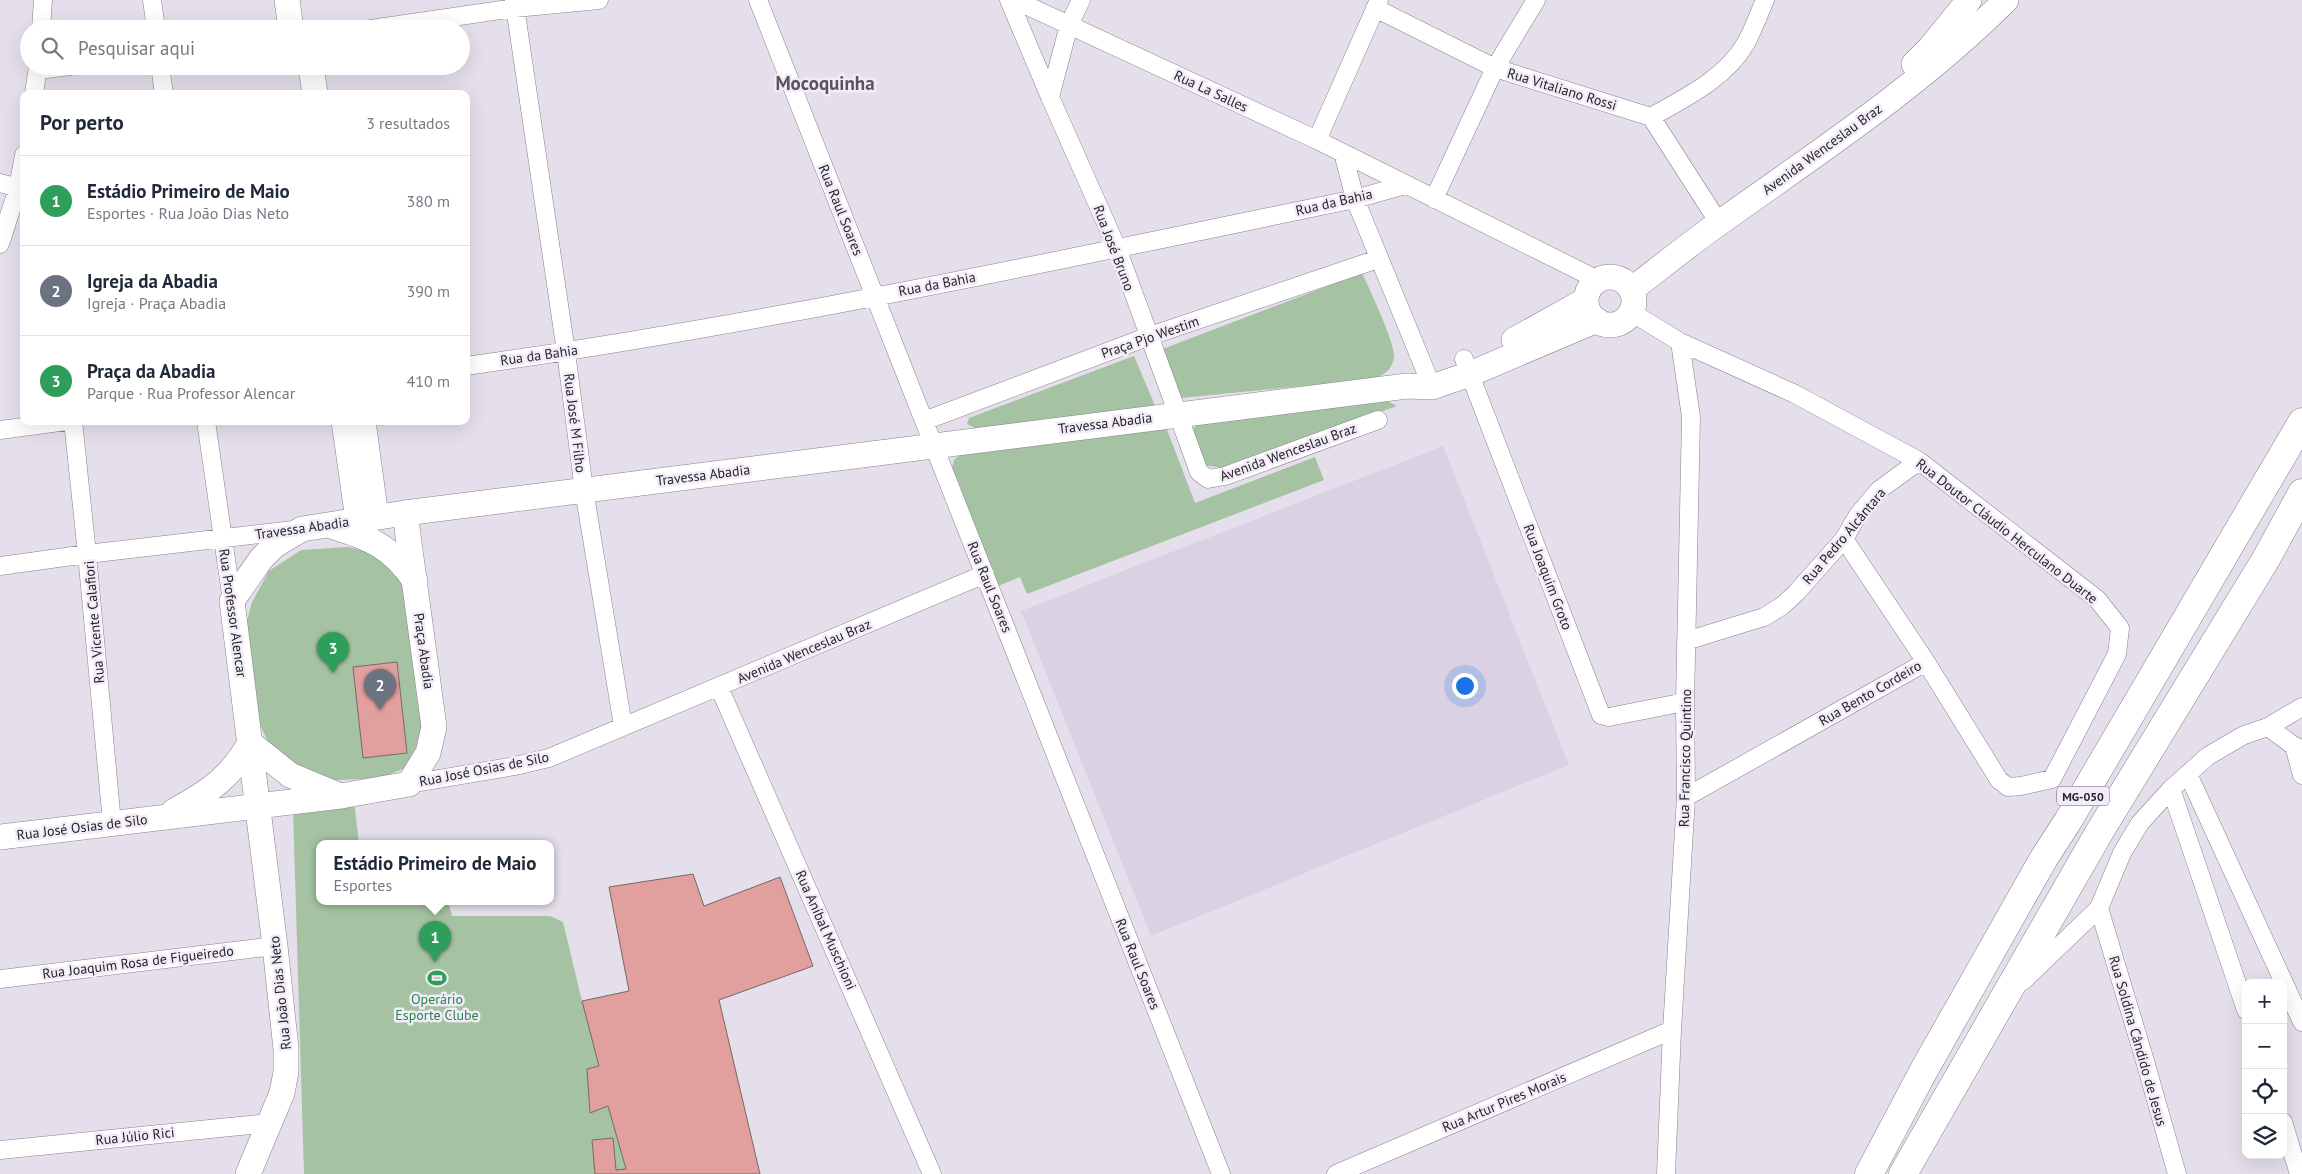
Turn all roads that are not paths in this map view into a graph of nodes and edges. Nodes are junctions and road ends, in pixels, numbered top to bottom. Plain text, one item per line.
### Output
1 (43, 0) edge
2 (152, 0) edge
3 (287, 0) edge
4 (302, 0) edge
5 (599, 0) edge
6 (758, 0) edge
7 (1009, 0) edge
8 (1015, 0) edge
9 (1081, 0) edge
10 (1536, 0) edge
11 (1765, 0) edge
12 (1969, 0) edge
13 (2000, 2) edge
14 (514, 4) edge
15 (1377, 4) edge
16 (42, 20) edge
17 (155, 20) edge
18 (290, 20) edge
19 (305, 20) edge
20 (422, 20) edge
21 (1069, 25) junction
22 (1495, 68) junction
23 (37, 75) edge
24 (161, 75) edge
25 (297, 75) edge
26 (312, 75) edge
27 (35, 90) edge
28 (163, 90) edge
29 (299, 90) edge
30 (314, 90) edge
31 (1050, 97) junction
32 (1651, 117) junction
33 (1317, 140) junction
34 (1342, 154) junction
35 (20, 177) edge
36 (0, 183) edge
37 (1405, 186) junction
38 (18, 188) junction
39 (1355, 199) junction
40 (1434, 199) junction
41 (1715, 217) junction
42 (0, 244) edge
43 (1116, 248) junction
44 (1378, 259) junction
45 (875, 296) junction
46 (1611, 297) junction
47 (1148, 337) junction
48 (1680, 342) junction
49 (566, 352) junction
50 (470, 365) edge
51 (1467, 367) junction
52 (1422, 382) junction
53 (2302, 409) edge
54 (1178, 414) junction
55 (1378, 420) dead end
56 (924, 421) junction
57 (37, 425) edge
58 (72, 425) edge
59 (207, 425) edge
60 (345, 425) edge
61 (363, 425) edge
62 (0, 430) edge
63 (2296, 432) edge
64 (934, 444) junction
65 (1918, 461) junction
66 (1199, 472) joint
67 (584, 490) junction
68 (2302, 494) edge
69 (405, 513) junction
70 (2302, 513) edge
71 (367, 519) junction
72 (328, 525) junction
73 (302, 529) junction
74 (223, 538) junction
75 (1844, 539) junction
76 (88, 554) junction
77 (2266, 559) junction
78 (0, 566) edge
79 (985, 574) junction
80 (415, 581) junction
81 (232, 601) junction
82 (1686, 641) junction
83 (1926, 662) junction
84 (719, 687) junction
85 (1685, 702) junction
86 (2302, 707) edge
87 (623, 726) junction
88 (2268, 727) junction
89 (250, 743) junction
90 (2298, 747) edge
91 (2188, 774) junction
92 (2302, 775) edge
93 (409, 784) junction
94 (2171, 789) junction
95 (341, 796) junction
96 (1686, 797) junction
97 (258, 806) junction
98 (164, 817) junction
99 (112, 823) junction
100 (0, 837) edge
101 (2099, 908) junction
102 (275, 946) junction
103 (0, 979) edge
104 (2242, 998) edge
105 (2000, 1008) junction
106 (2302, 1022) edge
107 (1672, 1030) junction
108 (270, 1123) junction
109 (2287, 1135) edge
110 (0, 1150) edge
111 (248, 1174) edge
112 (932, 1174) edge
113 (1221, 1174) edge
114 (1336, 1174) edge
115 (1666, 1174) edge
116 (1870, 1174) edge
117 (1903, 1174) edge
118 (2177, 1174) edge
119 (2299, 1174) edge

1 - 16 street
2 - 17 street
3 - 18 street
4 - 19 street
5 - 14 street
6 - 45 street, Rua Raul Soares
7 - 31 street, Rua José Bruno
8 - 21 street, Rua La Salles
9 - 21 street
10 - 22 street
11 - 32 street
12 - 41 street, Avenida Wenceslau Braz
13 - 41 street, Avenida Wenceslau Braz
14 - 20 street
14 - 49 street, Rua José M Filho
15 - 22 street, Rua Vitaliano Rossi
15 - 33 street
21 - 31 street
21 - 33 street, Rua La Salles
22 - 32 street, Rua Vitaliano Rossi
22 - 40 street
23 - 27 street
24 - 28 street
25 - 29 street
26 - 30 street
31 - 43 street, Rua José Bruno
32 - 41 street
33 - 34 street, Rua La Salles
34 - 37 street, Rua La Salles
34 - 39 street
35 - 38 street
36 - 38 street
37 - 39 street, Rua da Bahia
37 - 40 street, Rua Doutor Cláudio Herculano Duarte
38 - 42 street
39 - 43 street, Rua da Bahia
39 - 44 street
40 - 46 street, Rua Doutor Cláudio Herculano Duarte
41 - 46 street, Avenida Wenceslau Braz
43 - 45 street, Rua da Bahia
43 - 47 street, Rua José Bruno
44 - 47 street, Praça Pjo Westim
44 - 52 street
45 - 49 street, Rua da Bahia
45 - 56 street, Rua Raul Soares
46 - 48 street, Rua Doutor Cláudio Herculano Duarte
46 - 51 street, Avenida Wenceslau Braz
47 - 54 street, Rua José Bruno
47 - 56 street, Praça Pjo Westim
48 - 65 street, Rua Doutor Cláudio Herculano Duarte
48 - 82 street, Rua Francisco Quintino
49 - 50 street, Rua da Bahia
49 - 67 street, Rua José M Filho
51 - 52 street, Travessa Abadia
51 - 85 street, Rua Joaquim Groto
52 - 54 street, Travessa Abadia
53 - 63 highway
54 - 64 street, Travessa Abadia
54 - 66 street, Rua José Bruno
55 - 66 street, Avenida Wenceslau Braz
56 - 64 street, Rua Raul Soares
57 - 62 street
58 - 76 street, Rua Vicente Calafiori
59 - 74 street, Rua Professor Alencar
60 - 71 street
61 - 71 street
63 - 116 highway, MG-050
64 - 67 street, Travessa Abadia
64 - 79 street, Rua Raul Soares
65 - 75 street, Rua Pedro Alcântara
65 - 83 street, Rua Doutor Cláudio Herculano Duarte
67 - 69 street, Travessa Abadia
67 - 87 street, Rua José M Filho
68 - 77 highway, MG-050
69 - 71 street, Travessa Abadia
69 - 80 street, Praça Abadia
70 - 77 highway
71 - 72 street, Travessa Abadia
72 - 73 street, Travessa Abadia
72 - 80 street
73 - 74 street, Travessa Abadia
73 - 81 street
74 - 76 street, Travessa Abadia
74 - 81 street, Rua Professor Alencar
75 - 82 street, Rua Pedro Alcântara
75 - 83 street, Rua Bento Cordeiro
76 - 78 street, Travessa Abadia
76 - 99 street, Rua Vicente Calafiori
77 - 105 highway, MG-050
79 - 84 street, Avenida Wenceslau Braz
79 - 113 street, Rua Raul Soares
80 - 93 street, Praça Abadia
81 - 89 street, Rua Professor Alencar
82 - 85 street, Rua Francisco Quintino
83 - 96 street, Rua Bento Cordeiro
84 - 87 street, Avenida Wenceslau Braz
84 - 112 street, Rua Aníbal Muschioni
85 - 96 street, Rua Francisco Quintino
86 - 88 street
87 - 93 street, Rua José Osias de Silo
88 - 90 street
88 - 91 street
89 - 95 street
89 - 97 street, Rua Professor Alencar
89 - 98 street, Rua José Osias de Silo
90 - 92 street
91 - 94 street
91 - 106 street
93 - 95 street, Rua José Osias de Silo
94 - 101 street
94 - 104 street
95 - 97 street, Rua José Osias de Silo
96 - 107 street, Rua Francisco Quintino
97 - 98 street, Rua José Osias de Silo
97 - 102 street, Rua João Dias Neto
98 - 99 street, Rua José Osias de Silo
99 - 100 street, Rua José Osias de Silo
101 - 105 street
101 - 118 street, Rua Soldina Cândido de Jesus
102 - 103 street, Rua Joaquim Rosa de Figueiredo
102 - 108 street, Rua João Dias Neto
105 - 117 highway, MG-050
107 - 114 street, Rua Artur Pires Morais
107 - 115 street, Rua Francisco Quintino
108 - 110 street, Rua Júlio Rici
108 - 111 street, Rua João Dias Neto
109 - 119 street

